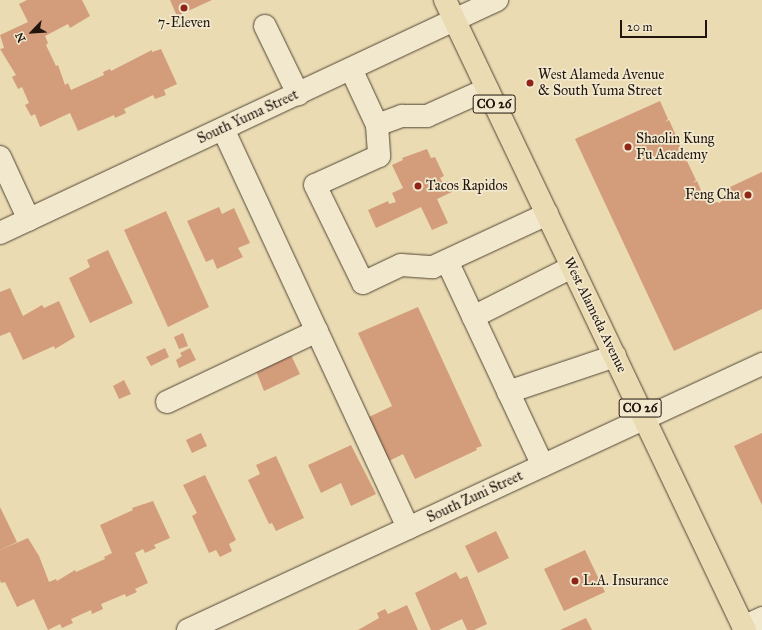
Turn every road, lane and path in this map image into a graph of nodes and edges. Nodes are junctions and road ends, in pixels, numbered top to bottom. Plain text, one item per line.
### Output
1 (444, 0) edge
2 (497, 0) edge
3 (454, 20) junction
4 (266, 26) dead end
5 (350, 69) junction
6 (487, 89) junction
7 (298, 94) junction
8 (377, 125) junction
9 (223, 129) junction
10 (0, 157) edge
11 (547, 214) junction
12 (29, 220) junction
13 (0, 233) edge
14 (446, 261) junction
15 (572, 267) junction
16 (473, 317) junction
17 (317, 331) junction
18 (615, 356) junction
19 (762, 364) edge
20 (508, 392) junction
21 (167, 402) dead end
22 (645, 418) junction
23 (543, 466) junction
24 (408, 528) junction
25 (750, 625) edge
26 (188, 630) edge

1 - 3 main road, West Alameda Avenue / CO 26
2 - 3 street, South Yuma Street
3 - 5 street, South Yuma Street
3 - 6 main road, West Alameda Avenue / CO 26
4 - 7 street
5 - 7 street, South Yuma Street
5 - 8 street
6 - 8 street
6 - 11 main road, West Alameda Avenue / CO 26
7 - 9 street, South Yuma Street
8 - 14 street
9 - 12 street, South Yuma Street
9 - 17 street
10 - 12 street
11 - 14 street
11 - 15 main road, West Alameda Avenue / CO 26
12 - 13 street, South Yuma Street
14 - 16 street
15 - 16 street
15 - 18 main road, West Alameda Avenue / CO 26
16 - 20 street
17 - 21 street
17 - 24 street
18 - 20 street
18 - 22 main road, West Alameda Avenue / CO 26
19 - 22 street, South Zuni Street
20 - 23 street
22 - 23 street, South Zuni Street
22 - 25 main road, West Alameda Avenue / CO 26
23 - 24 street, South Zuni Street
24 - 26 street, South Zuni Street

